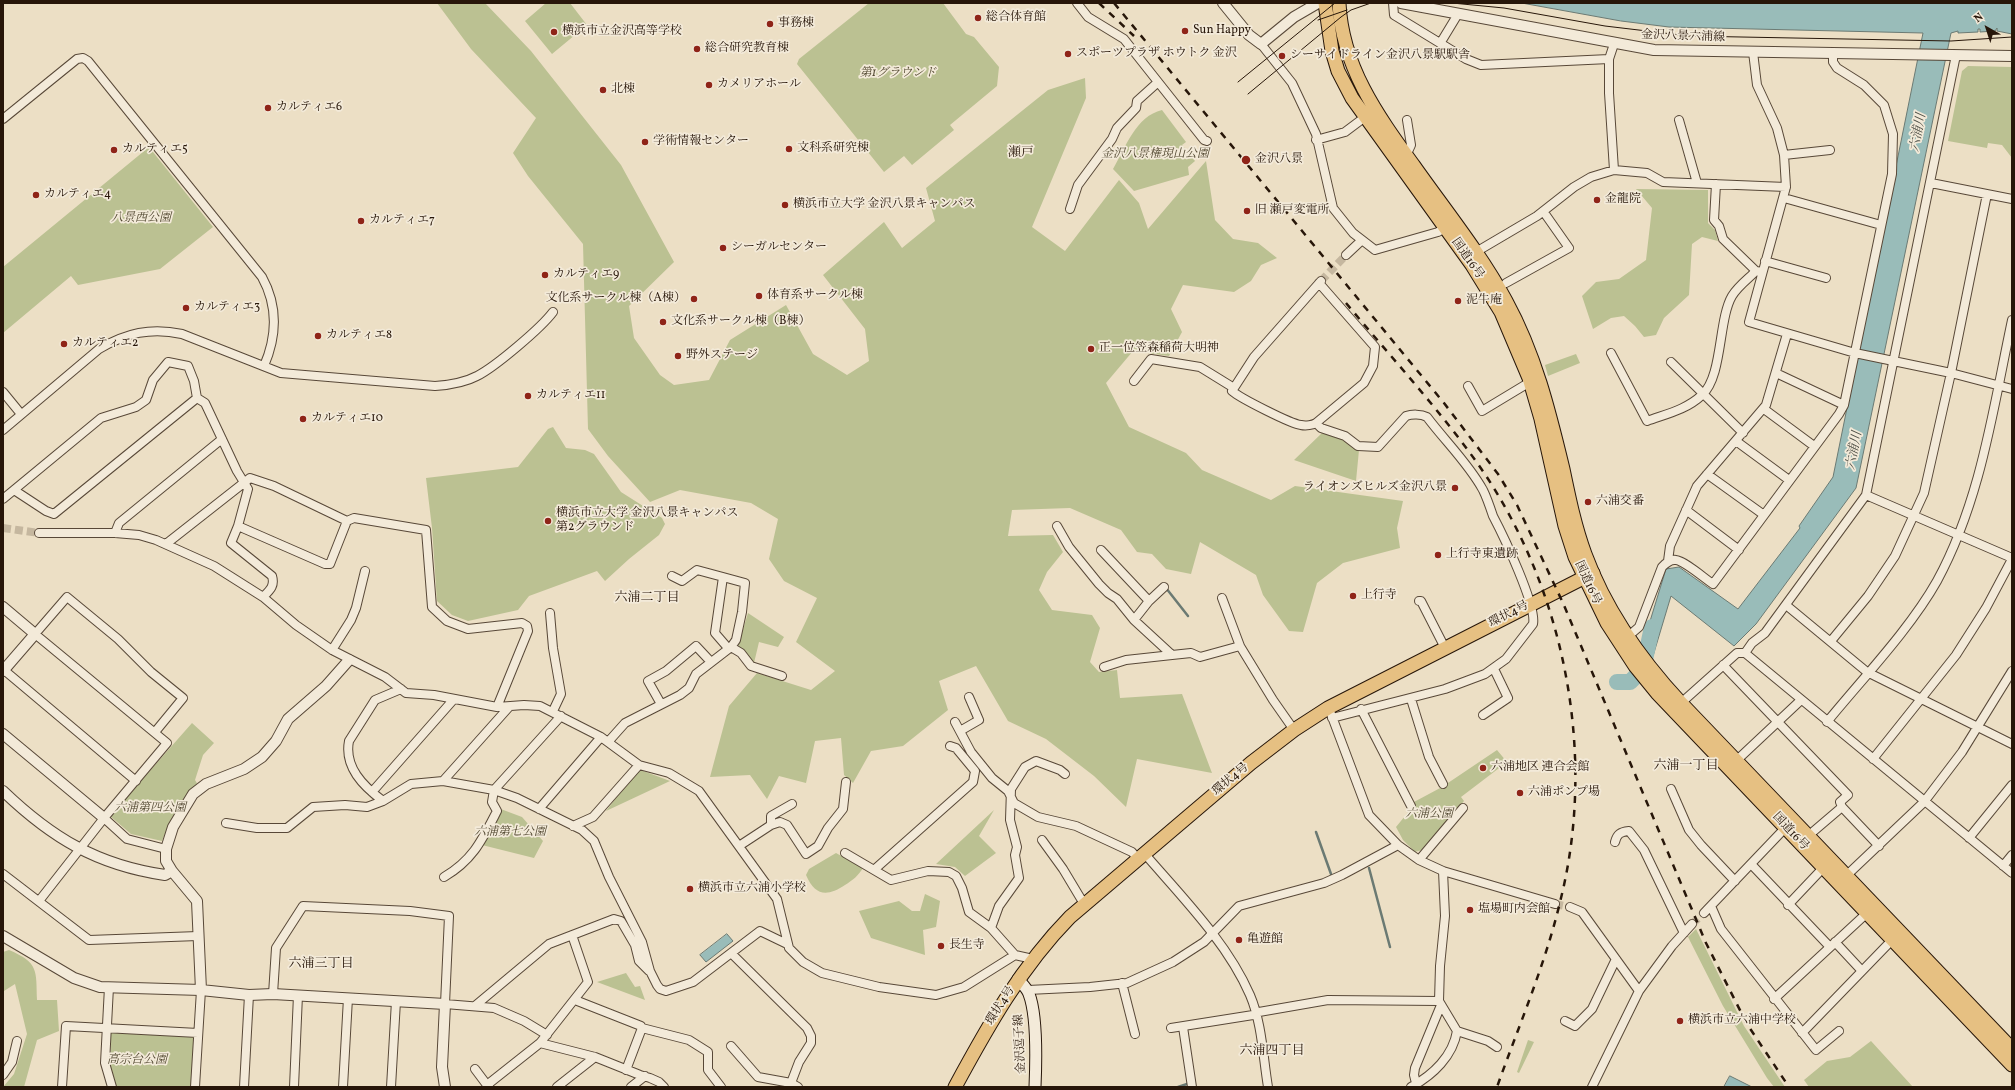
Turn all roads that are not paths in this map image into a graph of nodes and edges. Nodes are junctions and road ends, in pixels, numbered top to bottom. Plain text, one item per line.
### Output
1 (1077, 3) edge
2 (1223, 3) edge
3 (1318, 3) edge
4 (1325, 3) edge
5 (1339, 3) edge
6 (1393, 3) edge
7 (1401, 3) edge
8 (1458, 14) junction
9 (1441, 42) junction
10 (1261, 44) junction
11 (1614, 44) junction
12 (1754, 52) junction
13 (1833, 53) junction
14 (1953, 55) junction
15 (2012, 56) edge
16 (1610, 59) junction
17 (1157, 83) junction
18 (1365, 117) junction
19 (3, 119) edge
20 (1407, 120) dead end
21 (1679, 120) dead end
22 (1316, 140) junction
23 (1207, 141) dead end
24 (1830, 150) dead end
25 (1784, 155) junction
26 (1406, 156) junction
27 (1614, 170) junction
28 (1697, 183) junction
29 (1930, 183) junction
30 (1716, 184) junction
31 (1786, 187) junction
32 (1987, 194) junction
33 (1784, 198) junction
34 (2012, 199) edge
35 (1070, 209) dead end
36 (1543, 211) junction
37 (1449, 225) junction
38 (1881, 225) junction
39 (1362, 240) junction
40 (1481, 249) dead end
41 (1346, 255) tunnel mouth
42 (1765, 261) junction
43 (1759, 272) junction
44 (1826, 278) dead end
45 (1506, 283) dead end
46 (553, 312) dead end
47 (2012, 320) edge
48 (1787, 334) junction
49 (1611, 353) dead end
50 (1858, 353) junction
51 (1890, 360) junction
52 (1671, 362) dead end
53 (264, 366) junction
54 (1776, 373) junction
55 (1951, 373) junction
56 (1134, 381) dead end
57 (1530, 382) junction
58 (1998, 385) junction
59 (1468, 386) dead end
60 (1234, 388) junction
61 (2012, 389) edge
62 (3, 392) edge
63 (1703, 395) junction
64 (197, 398) junction
65 (1844, 405) junction
66 (1764, 409) junction
67 (21, 414) junction
68 (1316, 422) junction
69 (3, 430) edge
70 (1743, 433) junction
71 (222, 439) junction
72 (1736, 441) junction
73 (1814, 446) junction
74 (1708, 474) junction
75 (1789, 480) junction
76 (245, 483) junction
77 (14, 490) junction
78 (1866, 496) junction
79 (3, 498) edge
80 (1686, 510) junction
81 (1764, 515) junction
82 (1914, 516) junction
83 (347, 521) junction
84 (238, 526) junction
85 (1057, 526) dead end
86 (115, 532) junction
87 (39, 533) tunnel mouth
88 (1959, 535) junction
89 (166, 544) junction
90 (1101, 550) dead end
91 (1739, 550) junction
92 (2012, 558) edge
93 (1668, 561) junction
94 (365, 571) dead end
95 (672, 576) dead end
96 (1588, 576) junction
97 (723, 577) junction
98 (1164, 588) dead end
99 (263, 597) junction
100 (1222, 598) dead end
101 (1149, 601) junction
102 (1419, 601) dead end
103 (1530, 604) junction
104 (1786, 605) junction
105 (3, 607) edge
106 (550, 613) dead end
107 (1134, 620) junction
108 (35, 634) junction
109 (1623, 641) junction
110 (1831, 641) junction
111 (1240, 646) junction
112 (730, 647) junction
113 (1444, 648) junction
114 (332, 650) junction
115 (1745, 653) junction
116 (1172, 655) junction
117 (349, 660) junction
118 (711, 662) junction
119 (1104, 666) dead end
120 (1723, 666) junction
121 (1494, 669) junction
122 (3, 671) edge
123 (2012, 671) edge
124 (1868, 672) junction
125 (1647, 673) junction
126 (782, 676) dead end
127 (401, 689) junction
128 (969, 697) dead end
129 (454, 699) junction
130 (1411, 699) junction
131 (1801, 700) junction
132 (1922, 700) junction
133 (1681, 703) junction
134 (661, 704) junction
135 (497, 707) junction
136 (508, 707) junction
137 (1361, 709) junction
138 (1330, 713) junction
139 (557, 714) junction
140 (1483, 715) dead end
141 (955, 722) dead end
142 (1778, 722) junction
143 (1827, 722) junction
144 (1978, 727) junction
145 (1294, 730) junction
146 (960, 731) junction
147 (155, 732) junction
148 (3, 734) edge
149 (604, 739) junction
150 (2012, 744) edge
151 (950, 746) dead end
152 (1873, 759) junction
153 (1736, 761) junction
154 (639, 765) junction
155 (1065, 774) dead end
156 (136, 780) junction
157 (443, 781) junction
158 (846, 782) dead end
159 (1443, 784) dead end
160 (2012, 785) edge
161 (1672, 789) dead end
162 (494, 790) junction
163 (3, 791) edge
164 (372, 792) junction
165 (1010, 797) junction
166 (383, 801) junction
167 (1924, 802) junction
168 (792, 804) dead end
169 (1411, 806) dead end
170 (1842, 807) junction
171 (1463, 808) dead end
172 (539, 809) junction
173 (104, 818) junction
174 (226, 823) dead end
175 (1789, 824) junction
176 (771, 825) junction
177 (573, 826) junction
178 (1808, 836) junction
179 (1969, 838) junction
180 (1042, 840) dead end
181 (1615, 842) dead end
182 (1398, 845) junction
183 (739, 846) junction
184 (1879, 846) junction
185 (166, 848) junction
186 (79, 849) junction
187 (845, 853) dead end
188 (2012, 855) edge
189 (1141, 856) junction
190 (1420, 860) junction
191 (1750, 864) junction
192 (2003, 866) junction
193 (1823, 868) junction
194 (875, 869) junction
195 (172, 871) junction
196 (1443, 871) junction
197 (2012, 873) edge
198 (3, 874) edge
199 (1846, 876) junction
200 (444, 877) dead end
201 (1735, 881) junction
202 (39, 901) junction
203 (1084, 904) junction
204 (1555, 904) tunnel mouth
205 (1788, 905) junction
206 (1711, 906) junction
207 (1570, 907) tunnel mouth
208 (1704, 912) tunnel mouth
209 (1867, 913) junction
210 (1692, 924) tunnel mouth
211 (991, 928) junction
212 (1684, 933) junction
213 (1213, 934) junction
214 (572, 935) junction
215 (198, 936) junction
216 (4, 938) edge
217 (1892, 939) junction
218 (787, 944) junction
219 (1832, 945) junction
220 (731, 953) junction
221 (1015, 955) junction
222 (1032, 959) junction
223 (1616, 959) junction
224 (650, 971) junction
225 (1862, 971) junction
226 (1018, 979) junction
227 (1122, 983) junction
228 (109, 988) junction
229 (201, 990) junction
230 (1028, 990) junction
231 (1639, 991) junction
232 (273, 994) junction
233 (249, 995) junction
234 (298, 995) junction
235 (348, 998) junction
236 (1774, 999) junction
237 (575, 1000) junction
238 (396, 1001) junction
239 (1440, 1003) junction
240 (445, 1004) junction
241 (476, 1005) junction
242 (1256, 1014) junction
243 (1565, 1021) dead end
244 (1184, 1026) junction
245 (642, 1028) junction
246 (1171, 1028) dead end
247 (106, 1029) junction
248 (1457, 1030) junction
249 (1839, 1031) dead end
250 (1802, 1032) junction
251 (198, 1033) junction
252 (1135, 1034) dead end
253 (547, 1035) junction
254 (17, 1041) dead end
255 (540, 1043) junction
256 (732, 1046) dead end
257 (1497, 1047) dead end
258 (2012, 1048) edge
259 (595, 1058) junction
260 (2012, 1065) edge
261 (475, 1069) dead end
262 (626, 1070) junction
263 (3, 1075) edge
264 (645, 1076) junction
265 (794, 1085) edge
266 (488, 1086) edge
267 (1414, 1086) edge
268 (62, 1087) edge
269 (112, 1087) edge
270 (195, 1087) edge
271 (244, 1087) edge
272 (294, 1087) edge
273 (343, 1087) edge
274 (391, 1087) edge
275 (446, 1087) edge
276 (557, 1087) edge
277 (631, 1087) edge
278 (664, 1087) edge
279 (721, 1087) edge
280 (954, 1087) edge
281 (1036, 1087) edge
282 (1192, 1087) edge
283 (1268, 1087) edge
284 (1592, 1087) edge

1 - 17 street
2 - 10 street
3 - 10 street
4 - 18 main road, 国道16号
5 - 26 main road, 国道16号
6 - 9 street
7 - 8 street, 金沢八景六浦線
8 - 9 street
8 - 11 street, 金沢八景六浦線
9 - 16 street
10 - 22 street
11 - 12 street, 金沢八景六浦線
11 - 16 street
12 - 13 street, 金沢八景六浦線
12 - 25 street
13 - 14 street, 金沢八景六浦線
13 - 38 street
14 - 15 street
14 - 29 street
16 - 27 street
17 - 23 street
17 - 35 street
18 - 22 street
18 - 37 main road, 国道16号
19 - 53 street
20 - 26 street
21 - 28 street
22 - 39 street
24 - 25 street
25 - 31 street
26 - 37 main road, 国道16号
27 - 28 street
27 - 36 street
28 - 30 street
29 - 32 street
29 - 51 street
30 - 31 street
30 - 43 street
31 - 33 street
32 - 34 street
32 - 55 street
33 - 38 street
33 - 42 street
36 - 40 street
36 - 45 street
37 - 39 street
37 - 57 main road, 国道16号
37 - 96 main road, 国道16号
38 - 50 street
39 - 41 street
42 - 43 street
42 - 44 street
43 - 48 street
43 - 63 street
46 - 53 street
47 - 58 street
48 - 50 street
48 - 54 street
49 - 63 street
50 - 51 street
50 - 65 street
51 - 55 street
51 - 78 street
52 - 63 street
53 - 67 street
54 - 65 street
54 - 66 street
55 - 58 street
55 - 82 street
56 - 60 street
57 - 59 street
57 - 96 main road, 国道16号
58 - 61 street
58 - 88 street
60 - 68 street
60 - 68 street
62 - 67 street
63 - 70 street
64 - 71 street
64 - 77 street
64 - 77 street
65 - 73 street
66 - 70 street
66 - 73 street
67 - 69 street
68 - 103 street
70 - 72 street
71 - 76 street
71 - 86 street
72 - 74 street
72 - 75 street
73 - 75 street
74 - 80 street
74 - 81 street
75 - 81 street
76 - 83 street
76 - 84 street
76 - 89 street
77 - 79 street
78 - 82 street
78 - 104 street
80 - 91 street
80 - 93 street
81 - 91 street
82 - 88 street
82 - 110 street
83 - 84 street
83 - 135 street
84 - 99 street
85 - 107 street
86 - 87 street
86 - 89 street
88 - 92 street
88 - 124 street
89 - 99 street
90 - 101 street
91 - 93 street
92 - 132 street
93 - 109 street
94 - 114 street
95 - 97 street
96 - 103 main road, 環状4号
96 - 109 main road, 国道16号
97 - 112 street
97 - 112 street
98 - 101 street
99 - 114 street
100 - 111 street
101 - 107 street
102 - 113 street
103 - 113 main road, 環状4号
103 - 121 street
104 - 110 street
104 - 115 street
105 - 108 street
106 - 139 street
107 - 116 street
108 - 122 street
108 - 147 street
108 - 147 street
109 - 125 main road, 国道16号
110 - 124 street
111 - 116 street
111 - 145 street
112 - 118 street
112 - 126 street
113 - 138 main road, 環状4号
114 - 117 street
115 - 120 street
115 - 131 street
116 - 119 street
117 - 127 street
117 - 185 street
118 - 134 street
118 - 134 street
120 - 133 street
120 - 142 street
121 - 130 street
121 - 140 street
122 - 156 street
123 - 144 street
124 - 132 street
124 - 143 street
125 - 133 main road, 国道16号
125 - 175 main road, 国道16号
127 - 129 street
127 - 164 street
128 - 146 street
129 - 135 street
129 - 164 street
130 - 137 street
130 - 159 street
131 - 142 street
131 - 143 street
132 - 144 street
132 - 152 street
133 - 153 main road, 国道16号
134 - 149 street
135 - 136 street
136 - 139 street
136 - 157 street
137 - 138 street
137 - 169 street
138 - 145 main road, 環状4号
138 - 182 street
139 - 149 street
139 - 162 street
141 - 146 street
142 - 153 street
142 - 170 street
143 - 152 street
144 - 150 street
144 - 167 street
145 - 189 main road, 環状4号
146 - 165 street
147 - 156 street
148 - 173 street
149 - 154 street
149 - 172 street
151 - 194 street
152 - 167 street
153 - 175 main road, 国道16号
154 - 177 street
154 - 183 street
155 - 165 street
156 - 173 street
157 - 162 street
157 - 166 street
158 - 176 street
160 - 179 street
161 - 201 street
162 - 172 street
162 - 200 street
163 - 186 street
164 - 166 street
165 - 189 street
165 - 211 street
166 - 174 street
167 - 179 street
167 - 184 street
168 - 176 street
170 - 178 street
170 - 184 street
171 - 190 street
172 - 177 street
173 - 185 street
173 - 186 street
175 - 178 main road, 国道16号
175 - 191 street
175 - 193 main road, 国道16号
176 - 183 street
177 - 224 street
178 - 199 main road, 国道16号
179 - 192 street
180 - 203 street
181 - 212 street
182 - 190 street
182 - 213 street
183 - 218 street
184 - 199 street
185 - 195 street
186 - 195 street
186 - 202 street
187 - 194 street
188 - 192 street
189 - 203 main road, 環状4号
189 - 213 street
190 - 196 street
191 - 201 street
191 - 205 street
192 - 197 street
193 - 205 street
193 - 209 main road, 国道16号
194 - 211 street
195 - 215 street
196 - 204 street
196 - 239 street
198 - 202 street
199 - 258 main road, 国道16号
201 - 206 street
202 - 215 street
203 - 222 main road, 環状4号
205 - 219 street
206 - 208 street
206 - 236 street
207 - 223 street
209 - 217 main road, 国道16号
209 - 219 street
210 - 212 street
211 - 221 street
212 - 231 street
213 - 227 street
213 - 242 street
214 - 224 street
214 - 237 street
214 - 241 street
215 - 229 street
216 - 228 street
217 - 225 street
217 - 260 main road, 国道16号
218 - 220 street
218 - 221 street
219 - 225 street
219 - 236 street
220 - 224 street
220 - 265 street
221 - 222 street
222 - 226 main road, 環状4号
223 - 231 street
223 - 243 street
225 - 250 street
226 - 230 main road
226 - 280 main road, 環状4号
227 - 230 street
227 - 252 street
228 - 229 street
228 - 247 street
229 - 233 street
229 - 251 street
230 - 281 main road, 金沢逗子線
231 - 284 street
232 - 233 street
232 - 234 street
232 - 240 street
233 - 271 street
234 - 235 street
234 - 272 street
235 - 238 street
235 - 273 street
236 - 250 street
237 - 245 street
237 - 253 street
238 - 240 street
238 - 274 street
239 - 242 street
239 - 248 street
239 - 267 street
240 - 241 street
240 - 275 street
241 - 253 street
242 - 244 street
242 - 283 street
244 - 246 street
244 - 282 street
245 - 262 street
245 - 279 street
247 - 251 street
247 - 268 street
247 - 269 street
248 - 257 street
248 - 267 street
249 - 250 street
251 - 270 street
253 - 255 street
254 - 263 street
255 - 259 street
255 - 266 street
256 - 265 street
259 - 262 street
259 - 276 street
261 - 266 street
262 - 264 street
264 - 277 street
264 - 278 street

